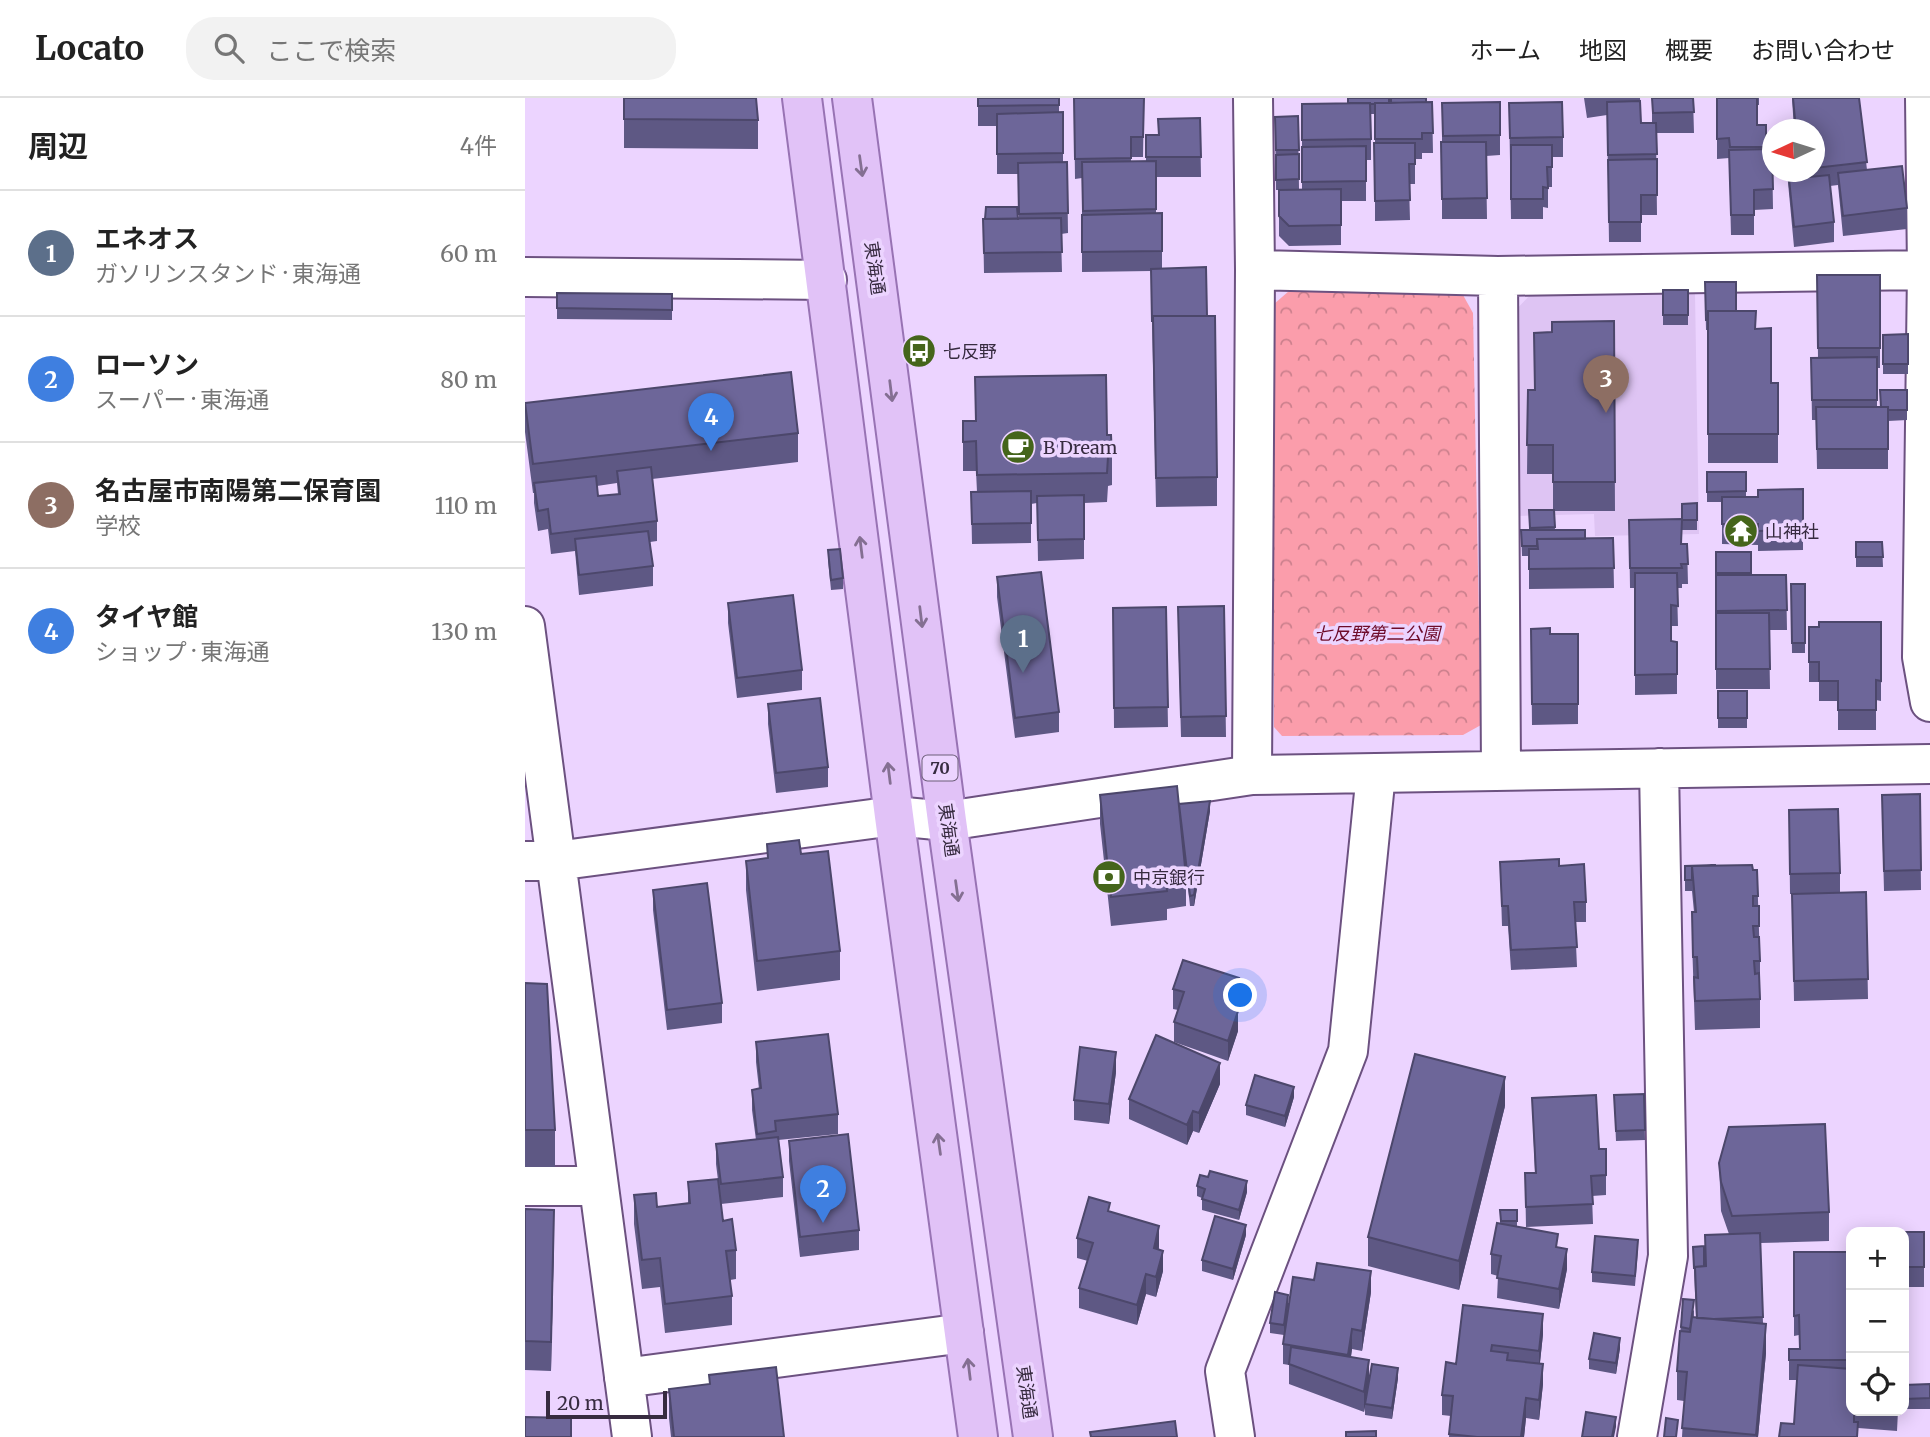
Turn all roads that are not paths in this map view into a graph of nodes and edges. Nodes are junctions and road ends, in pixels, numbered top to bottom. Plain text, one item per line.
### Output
1 (802, 98) edge
2 (852, 98) edge
3 (1253, 98) edge
4 (1925, 98) edge
5 (1255, 270) junction
6 (1927, 270) junction
7 (1498, 276) junction
8 (525, 277) edge
9 (827, 280) junction
10 (1927, 533) edge
11 (525, 626) edge
12 (1930, 702) edge
13 (1930, 764) edge
14 (1659, 768) junction
15 (1501, 771) junction
16 (1376, 773) junction
17 (1252, 775) junction
18 (894, 816) junction
19 (947, 821) junction
20 (540, 861) edge
21 (525, 1186) edge
22 (599, 1186) junction
23 (964, 1333) junction
24 (624, 1378) junction
25 (632, 1437) edge
26 (978, 1437) edge
27 (1033, 1437) edge
28 (1235, 1437) edge
29 (1637, 1437) edge

1 - 9 main road
2 -> 19 main road, 東海通 / 70
3 - 5 street
4 - 6 street
5 - 7 street
5 - 17 street
6 - 7 street
6 - 10 street
7 - 15 street
8 - 9 street
18 -> 9 main road
10 - 12 street
11 - 20 street
13 - 14 street
14 - 15 street
14 - 29 street
15 - 16 street
16 - 17 street
16 - 28 street
17 - 19 street
18 - 19 street
18 - 20 street
23 -> 18 main road
19 -> 27 main road, 東海通 / 70
20 - 22 street
21 - 22 street
22 - 24 street
23 - 24 street
26 -> 23 main road
24 - 25 street

